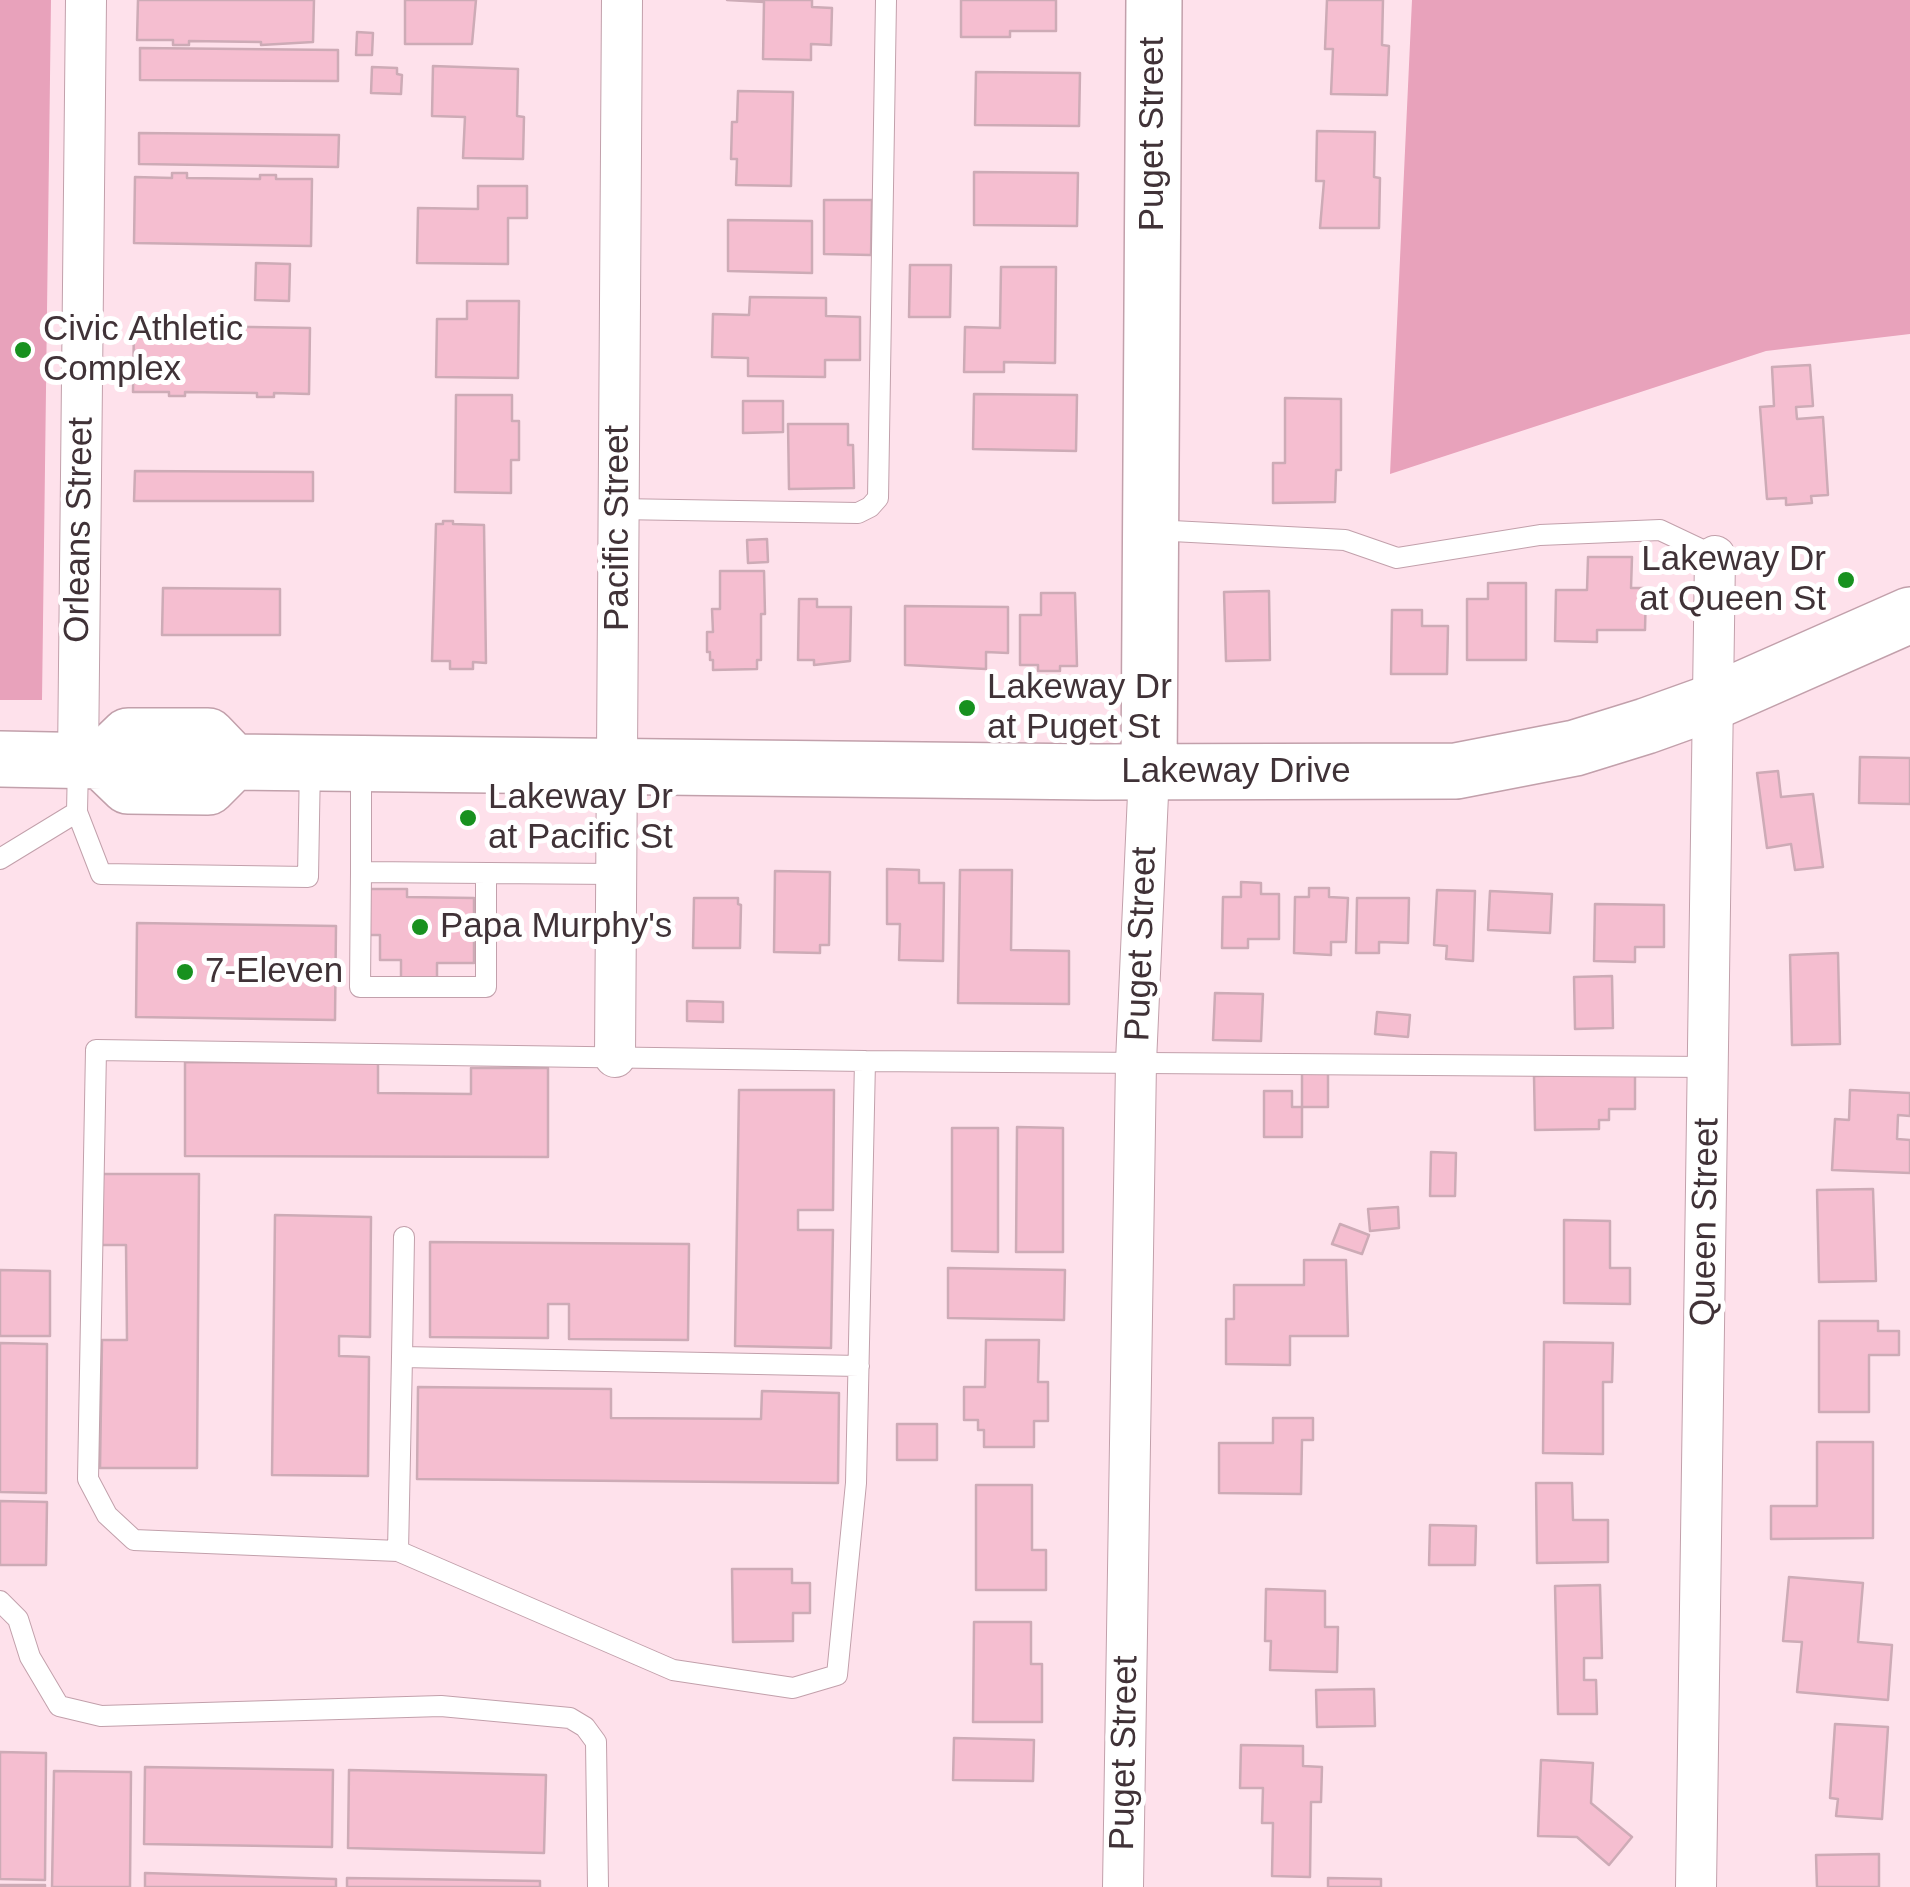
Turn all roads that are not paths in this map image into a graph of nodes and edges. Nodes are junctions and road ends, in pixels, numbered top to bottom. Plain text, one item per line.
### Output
1 (86, 0) edge
2 (622, 0) edge
3 (886, 0) edge
4 (1154, 0) edge
5 (618, 509) junction
6 (1150, 530) junction
7 (1715, 556) joint
8 (1910, 615) edge
9 (1713, 702) junction
10 (0, 760) edge
11 (335, 763) junction
12 (616, 766) junction
13 (1149, 772) junction
14 (86, 778) junction
15 (0, 860) edge
16 (361, 872) junction
17 (486, 873) junction
18 (614, 874) junction
19 (615, 1057) junction
20 (865, 1060) junction
21 (1136, 1062) junction
22 (1708, 1067) junction
23 (404, 1237) dead end
24 (402, 1357) junction
25 (859, 1366) junction
26 (398, 1551) junction
27 (0, 1601) edge
28 (598, 1887) edge
29 (1122, 1887) edge
30 (1696, 1887) edge

1 - 14 street, Orleans Street
2 - 5 street, Pacific Street
3 - 5 lane
4 - 6 main road, Puget Street
5 - 12 street, Pacific Street
6 - 7 lane
6 - 13 main road, Puget Street
7 - 9 street, Queen Street
8 - 9 main road, Lakeway Drive
9 - 13 main road, Lakeway Drive
9 - 22 street, Queen Street
10 - 14 main road
11 - 12 main road, Lakeway Drive
11 - 14 main road, Lakeway Drive
11 - 14 lane
11 - 16 lane
12 - 13 main road, Lakeway Drive
12 - 18 street, Pacific Street
13 - 21 street, Puget Street
14 - 15 lane
16 - 17 lane
16 - 17 lane
17 - 18 lane
18 - 19 street, Pacific Street
19 - 20 lane
19 - 26 lane
20 - 21 lane
20 - 25 lane
21 - 22 lane
21 - 29 street, Puget Street
22 - 30 street, Queen Street
23 - 24 lane
24 - 25 lane
24 - 26 lane
25 - 26 lane
27 - 28 lane

